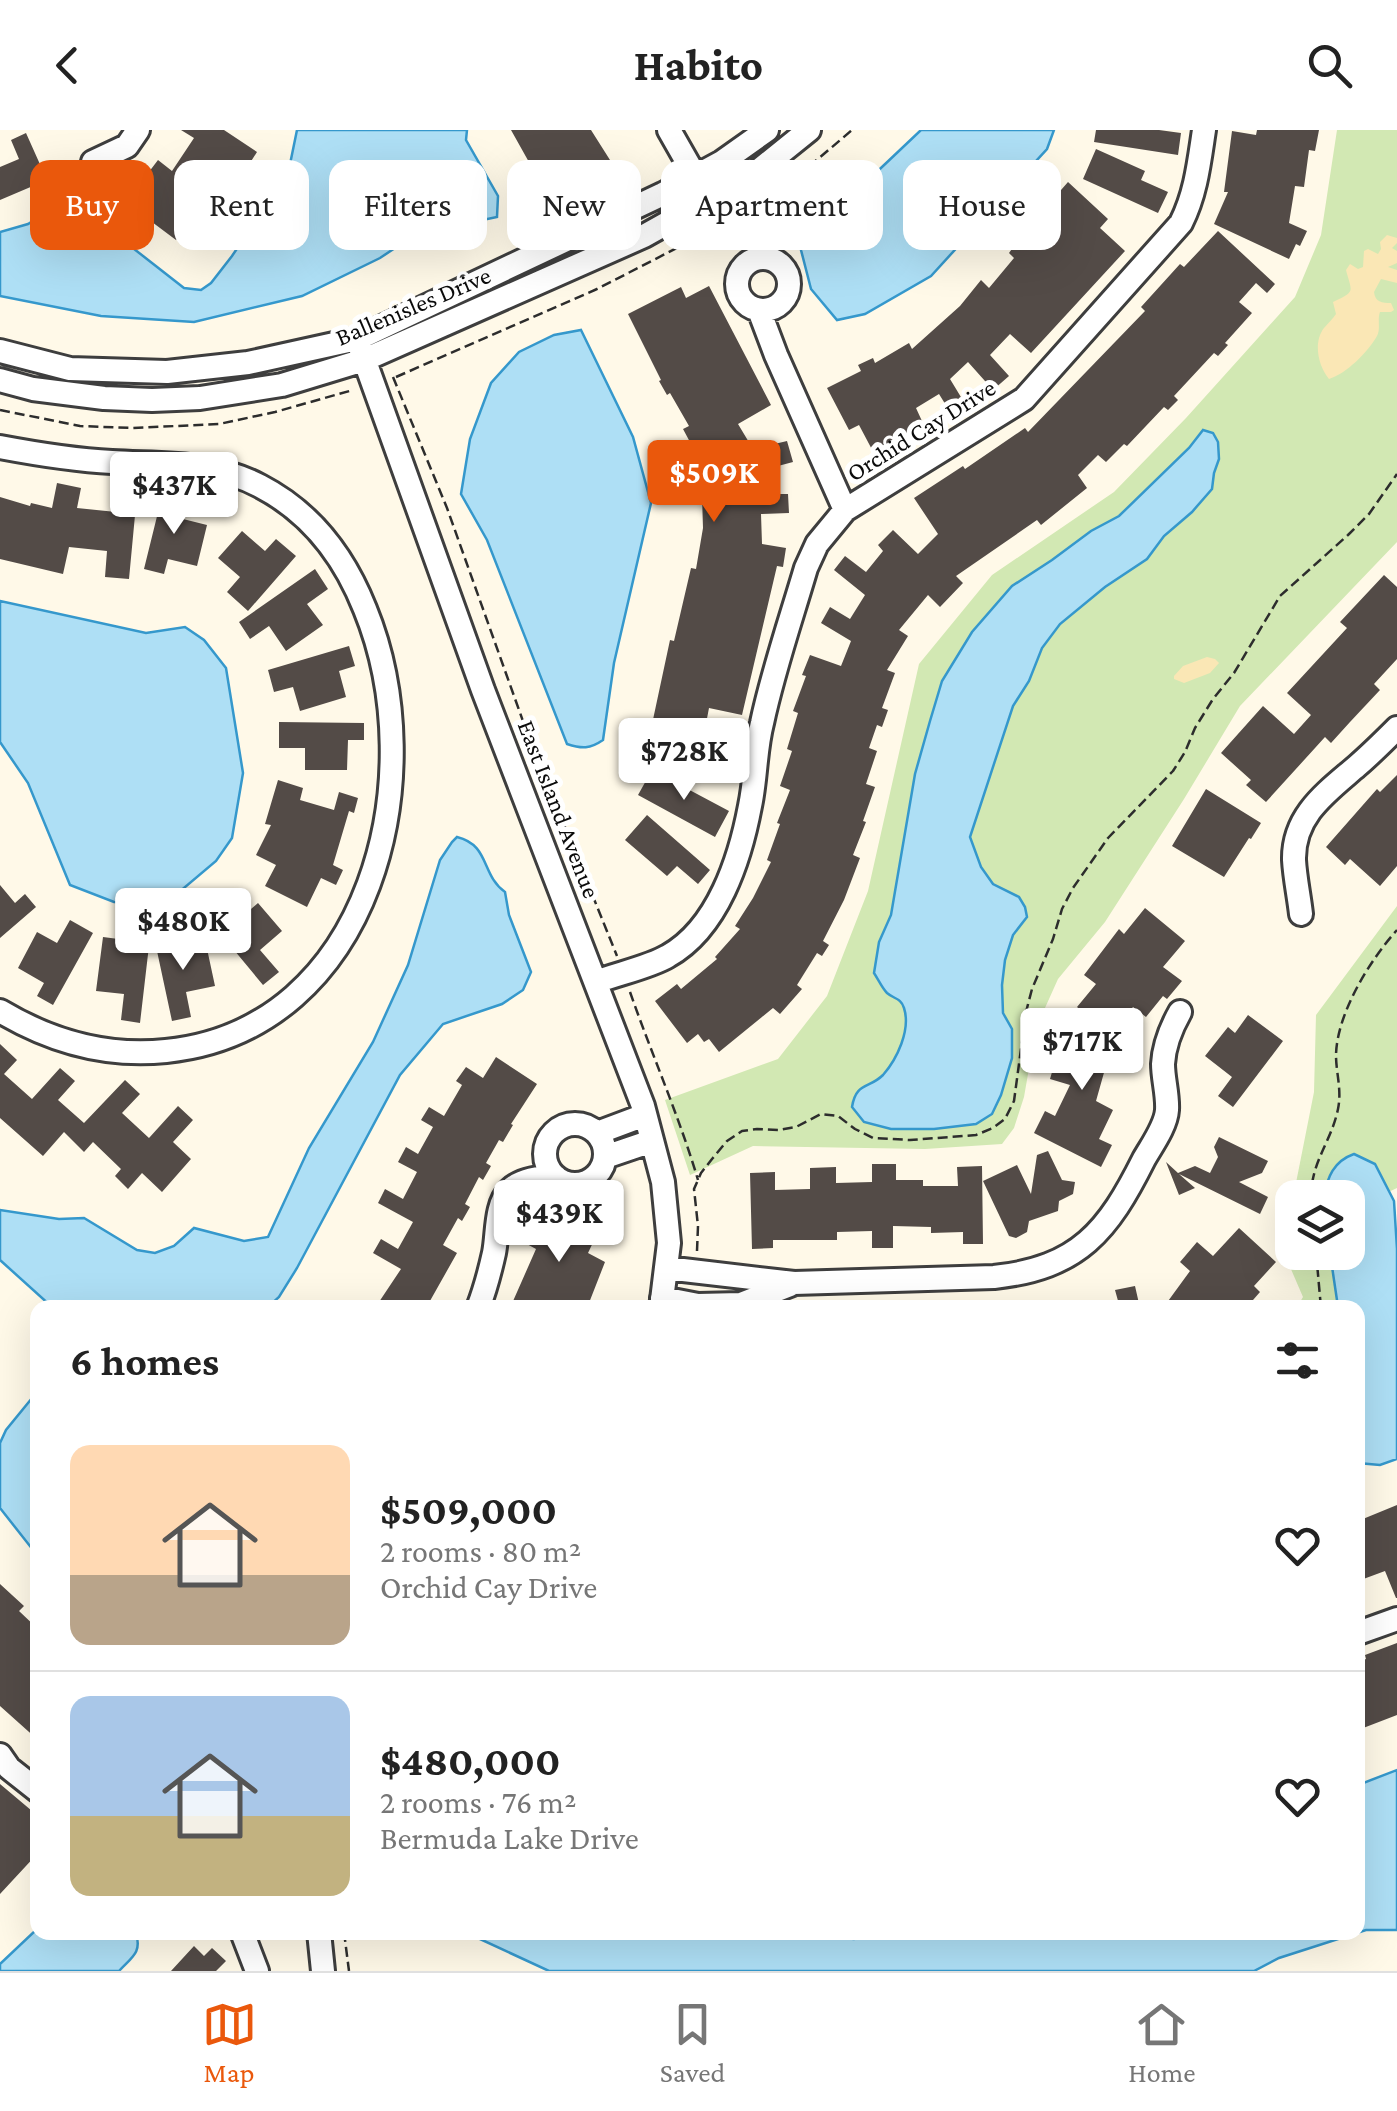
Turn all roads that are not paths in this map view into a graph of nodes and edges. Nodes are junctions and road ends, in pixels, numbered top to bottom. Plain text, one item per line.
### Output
1 (138, 130) edge
2 (669, 130) edge
3 (767, 130) edge
4 (808, 130) edge
5 (1204, 130) edge
6 (97, 160) edge
7 (686, 160) edge
8 (725, 160) edge
9 (771, 160) edge
10 (661, 193) edge
11 (661, 227) edge
12 (760, 310) dead end
13 (360, 350) junction
14 (0, 351) edge
15 (0, 380) edge
16 (0, 447) edge
17 (844, 510) junction
18 (1397, 728) edge
19 (1301, 914) dead end
20 (596, 982) junction
21 (0, 1011) edge
22 (1180, 1012) dead end
23 (645, 1115) junction
24 (597, 1133) junction
25 (652, 1141) junction
26 (546, 1146) junction
27 (605, 1157) junction
28 (556, 1177) junction
29 (511, 1188) junction
30 (666, 1268) junction
31 (794, 1283) junction
32 (480, 1300) edge
33 (662, 1300) edge
34 (751, 1300) edge
35 (1397, 1620) edge
36 (1365, 1631) edge
37 (0, 1755) edge
38 (30, 1784) edge
39 (245, 1940) edge
40 (320, 1940) edge
41 (257, 1971) edge
42 (324, 1971) edge

1 - 6 street
2 - 7 street
3 - 8 street, Ballenisles Drive
4 - 9 street, Ballenisles Drive
5 - 17 street, Orchid Cay Drive
10 - 13 street, Ballenisles Drive
11 - 13 street, Ballenisles Drive
12 - 17 street
13 - 14 street, Ballenisles Drive
13 - 15 street, Ballenisles Drive
13 - 20 street, East Island Avenue
16 - 21 street
17 - 20 street, Orchid Cay Drive
18 - 19 street
20 - 23 street, East Island Avenue
22 - 31 street
23 - 24 street
23 - 25 street, East Island Avenue
24 - 26 street
24 - 27 street
25 - 27 street
25 - 30 street, East Island Avenue
26 - 28 street
26 - 29 street
27 - 28 street
28 - 29 street
29 - 32 street
30 - 31 street
30 - 33 street, East Island Avenue
31 - 34 street
35 - 36 street
37 - 38 street
39 - 41 street
40 - 42 street

